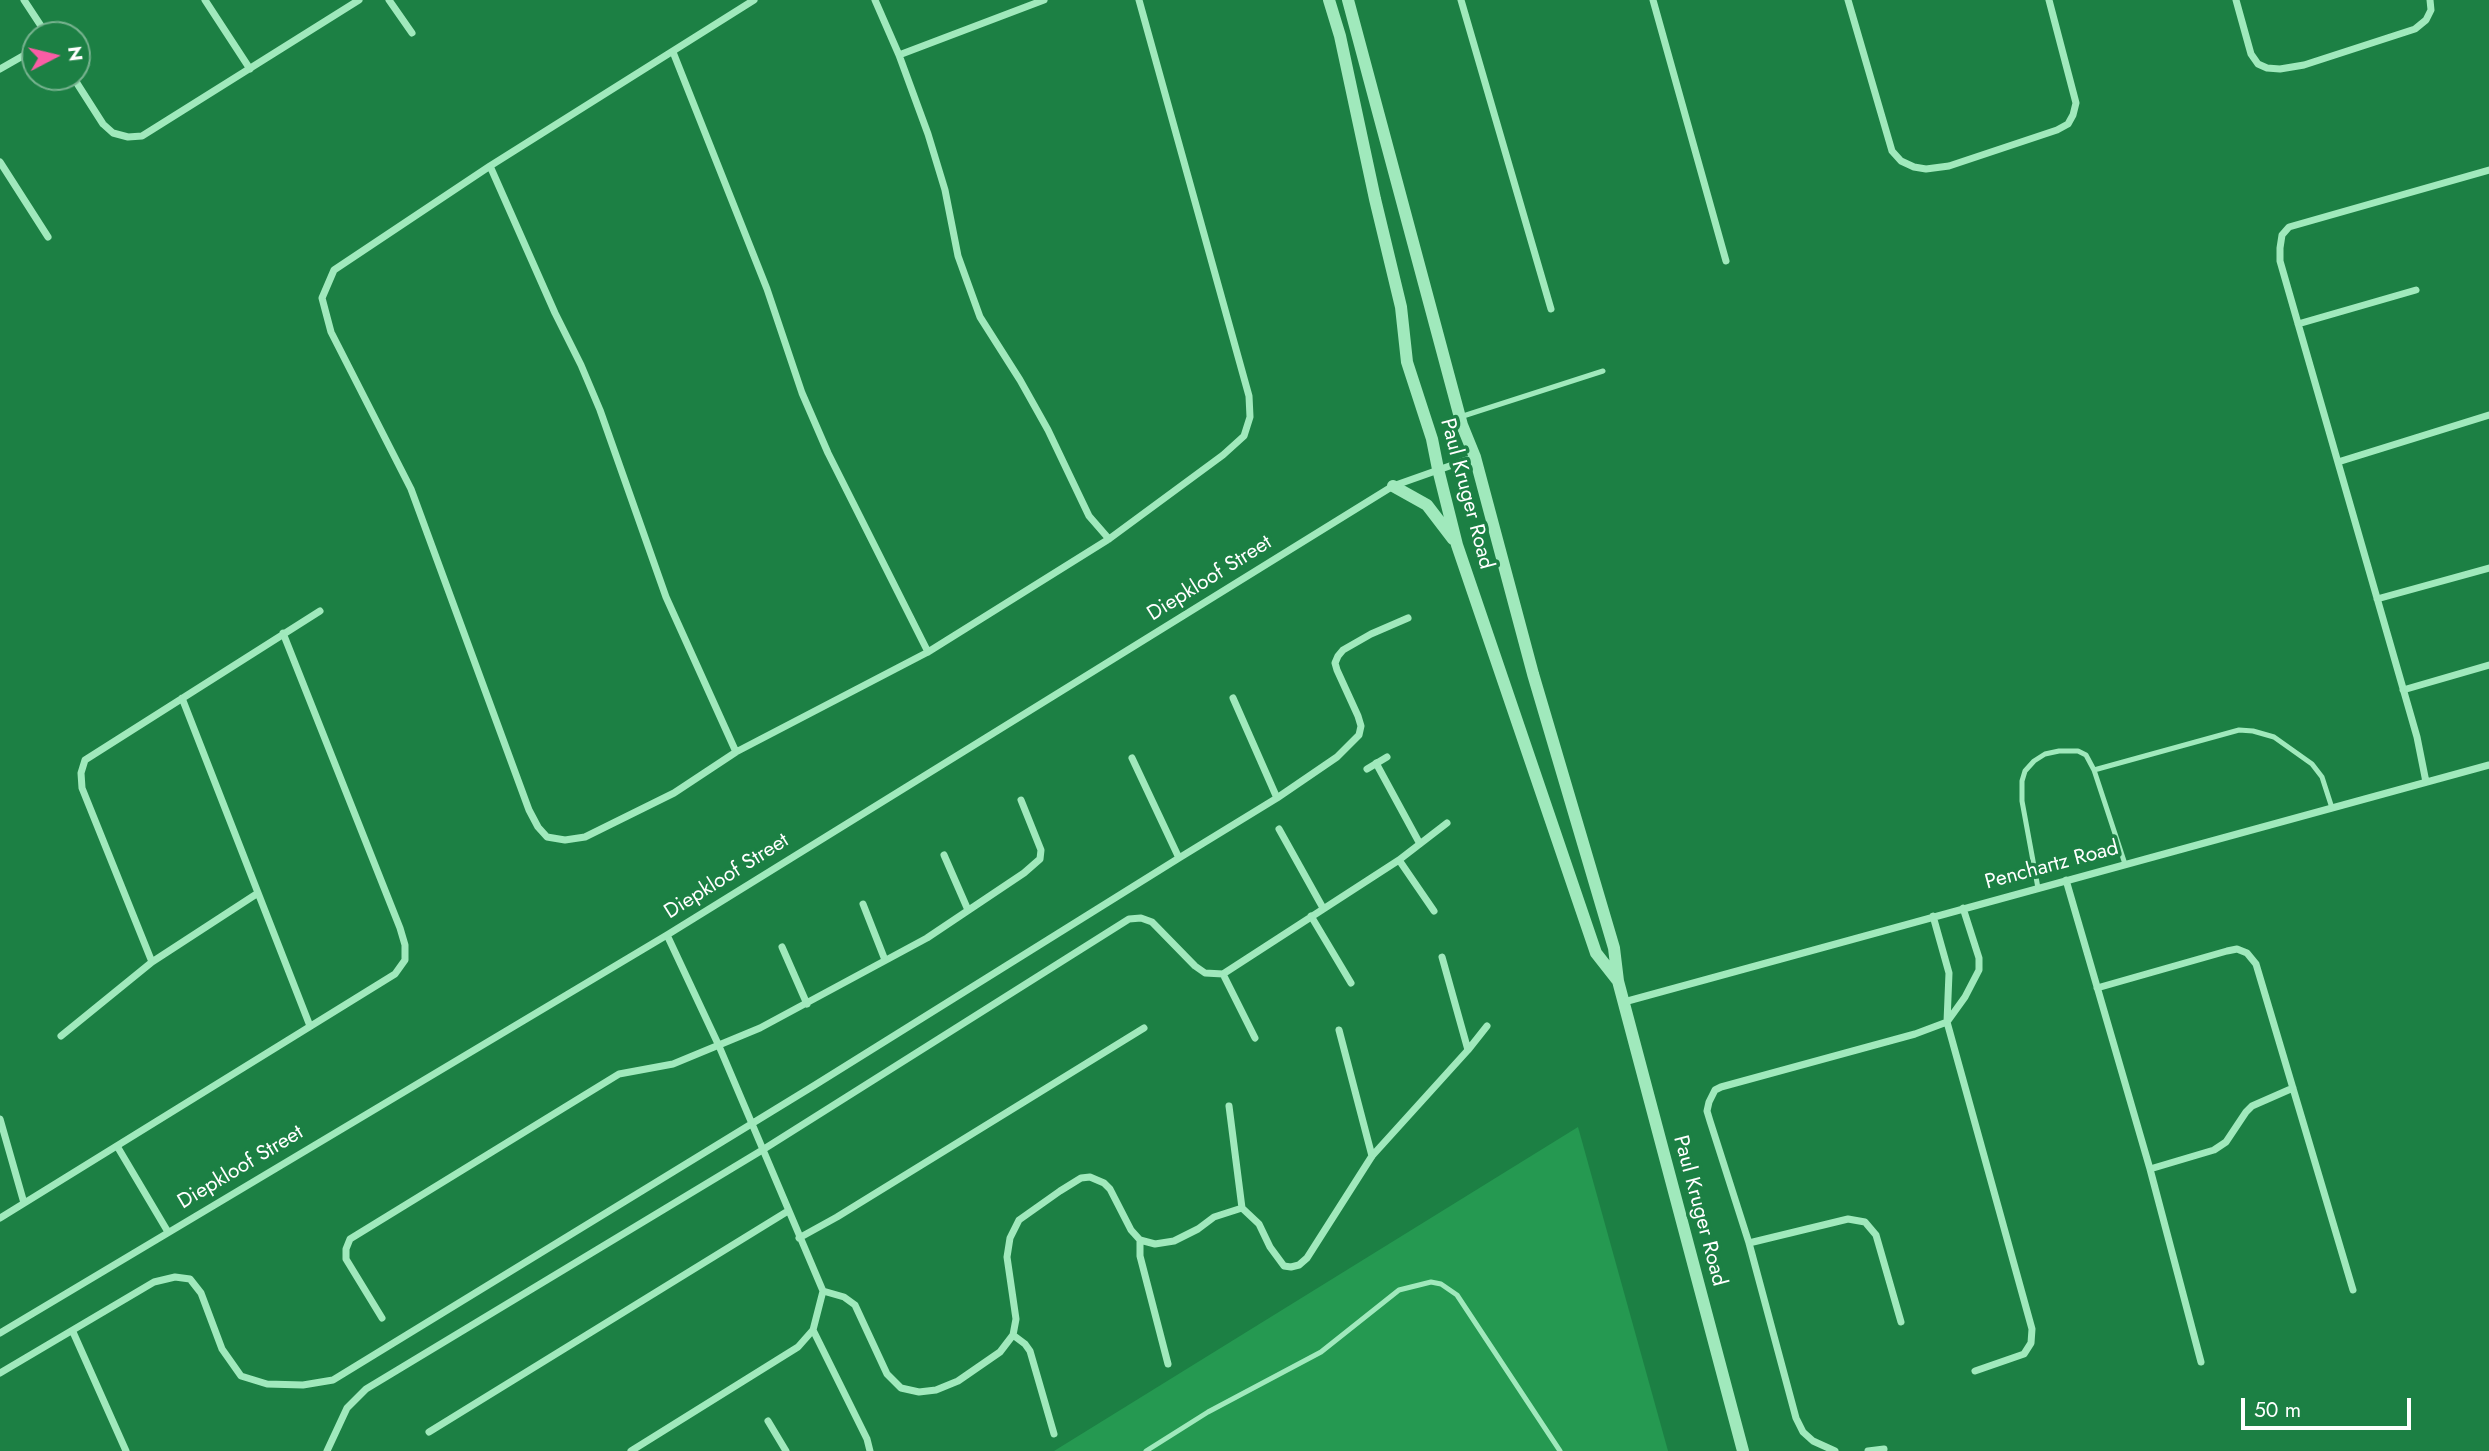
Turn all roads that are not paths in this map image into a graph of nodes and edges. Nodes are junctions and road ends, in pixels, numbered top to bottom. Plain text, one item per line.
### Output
1 (24, 0) edge
2 (205, 0) edge
3 (359, 0) edge
4 (389, 0) edge
5 (754, 0) edge
6 (875, 0) edge
7 (1044, 0) edge
8 (1139, 0) edge
9 (1329, 0) edge
10 (1348, 0) edge
11 (1461, 0) edge
12 (1653, 0) edge
13 (1847, 0) edge
14 (2049, 0) edge
15 (2236, 0) edge
16 (2430, 0) edge
17 (38, 21) edge
18 (412, 33) dead end
19 (673, 52) junction
20 (899, 55) junction
21 (21, 57) edge
22 (0, 69) edge
23 (250, 69) junction
24 (83, 91) edge
25 (0, 163) edge
26 (490, 166) junction
27 (2489, 170) edge
28 (48, 237) dead end
29 (1726, 261) dead end
30 (2416, 290) dead end
31 (1551, 309) dead end
32 (2298, 324) junction
33 (1602, 371) dead end
34 (2489, 415) edge
35 (1460, 417) junction
36 (1475, 457) junction
37 (2338, 462) junction
38 (1438, 469) junction
39 (1393, 486) junction
40 (1109, 539) junction
41 (1457, 545) junction
42 (2489, 568) edge
43 (2377, 599) junction
44 (320, 611) dead end
45 (1408, 618) dead end
46 (283, 633) junction
47 (928, 652) junction
48 (2489, 666) edge
49 (2403, 690) junction
50 (181, 698) junction
51 (1233, 698) dead end
52 (736, 752) junction
53 (1387, 757) dead end
54 (1132, 758) dead end
55 (1377, 763) junction
56 (2489, 765) edge
57 (1367, 769) dead end
58 (2094, 769) junction
59 (2426, 782) junction
60 (1277, 798) junction
61 (1021, 800) dead end
62 (2332, 808) junction
63 (1447, 823) dead end
64 (1279, 829) dead end
65 (1420, 844) junction
66 (944, 855) dead end
67 (1179, 858) junction
68 (1399, 860) junction
69 (2125, 864) junction
70 (2066, 880) junction
71 (2038, 888) junction
72 (258, 893) junction
73 (863, 904) dead end
74 (1323, 908) junction
75 (1963, 908) junction
76 (968, 910) junction
77 (1434, 911) dead end
78 (1311, 916) junction
79 (1933, 916) junction
80 (667, 934) junction
81 (782, 947) dead end
82 (1442, 957) dead end
83 (885, 961) junction
84 (152, 962) junction
85 (1223, 974) junction
86 (1618, 981) junction
87 (1352, 983) dead end
88 (2097, 988) junction
89 (1624, 1002) junction
90 (807, 1004) junction
91 (1947, 1022) junction
92 (310, 1026) junction
93 (1487, 1026) dead end
94 (1144, 1028) dead end
95 (1339, 1030) dead end
96 (61, 1036) dead end
97 (1255, 1038) dead end
98 (719, 1046) junction
99 (1468, 1050) junction
100 (2293, 1088) junction
101 (1229, 1106) dead end
102 (0, 1119) edge
103 (750, 1124) junction
104 (117, 1146) junction
105 (764, 1149) junction
106 (1372, 1156) junction
107 (2150, 1169) junction
108 (24, 1203) junction
109 (1242, 1208) junction
110 (788, 1211) junction
111 (0, 1219) edge
112 (168, 1232) junction
113 (799, 1238) junction
114 (1140, 1240) junction
115 (1749, 1243) junction
116 (2353, 1290) dead end
117 (823, 1292) junction
118 (382, 1318) dead end
119 (1901, 1322) dead end
120 (813, 1330) junction
121 (73, 1332) junction
122 (0, 1333) edge
123 (1013, 1335) junction
124 (2201, 1362) dead end
125 (1168, 1364) dead end
126 (1975, 1371) dead end
127 (0, 1373) edge
128 (768, 1422) dead end
129 (429, 1432) dead end
130 (1054, 1434) dead end
131 (1884, 1449) dead end
132 (126, 1451) edge
133 (327, 1451) edge
134 (631, 1451) edge
135 (786, 1451) edge
136 (870, 1451) edge
137 (1146, 1451) edge
138 (1560, 1451) edge
139 (1743, 1451) edge
140 (1835, 1451) edge
141 (1868, 1451) edge

1 - 17 street
2 - 23 street
3 - 23 street
4 - 18 street
5 - 19 street
6 - 20 street
7 - 20 street
8 - 40 street
9 - 38 street, Paul Kruger Road
10 - 35 street, Paul Kruger Road
11 - 31 street
12 - 29 street
13 - 14 street
15 - 16 street
19 - 26 street
19 - 47 street
20 - 40 street
21 - 22 street
23 - 24 street
25 - 28 street
26 - 52 street
26 - 52 street
27 - 32 street
30 - 32 street
32 - 37 street
33 - 35 lane
34 - 37 street
35 - 36 street, Paul Kruger Road
36 - 38 street, Diepkloof Street
36 - 86 street, Paul Kruger Road
37 - 43 street
38 - 39 street, Diepkloof Street
38 - 41 street, Paul Kruger Road
39 - 41 street
39 - 80 street, Diepkloof Street
40 - 47 street
41 - 86 street, Paul Kruger Road
42 - 43 street
43 - 49 street
44 - 46 street
45 - 60 street
46 - 50 street
46 - 92 street
47 - 52 street
48 - 49 street
49 - 59 street
50 - 72 street
50 - 84 street
51 - 60 street
53 - 55 street
54 - 67 street
55 - 57 street
55 - 65 street
56 - 59 street, Penchartz Road
58 - 62 lane
58 - 69 lane
58 - 71 lane
59 - 62 street, Penchartz Road
60 - 67 street
61 - 76 street
62 - 69 street, Penchartz Road
63 - 65 street
64 - 74 street
65 - 68 street
66 - 76 street
67 - 103 street
68 - 74 street
68 - 77 street
69 - 70 street, Penchartz Road
70 - 71 street, Penchartz Road
70 - 88 street
71 - 75 street, Penchartz Road
72 - 84 street
72 - 92 street
73 - 83 street
74 - 78 street
75 - 79 street, Penchartz Road
75 - 91 street
76 - 83 street
78 - 85 street
78 - 87 street
79 - 89 street, Penchartz Road
79 - 91 street
80 - 98 street
80 - 112 street, Diepkloof Street
81 - 90 street
82 - 99 street
83 - 90 street
84 - 96 street
85 - 97 street
85 - 105 street
86 - 89 street, Paul Kruger Road
88 - 100 street
88 - 107 street
89 - 139 street, Paul Kruger Road
90 - 98 street
91 - 115 street
91 - 126 street
92 - 104 street
93 - 99 street
94 - 113 street
95 - 106 street
98 - 103 street
98 - 118 street
99 - 106 street
100 - 107 street
100 - 116 street
101 - 109 street
102 - 108 street
103 - 105 street
103 - 121 street
104 - 108 street
104 - 112 street
105 - 110 street
105 - 133 street
106 - 109 street
107 - 124 street
108 - 111 street
109 - 114 street
110 - 113 street
110 - 129 street
112 - 122 street, Diepkloof Street
113 - 117 street
114 - 123 street
114 - 125 street
115 - 119 street
115 - 140 street
117 - 120 street
117 - 123 street
120 - 134 street
120 - 136 street
121 - 127 street
121 - 132 street
123 - 130 street
128 - 135 street
131 - 141 street
137 - 138 lane

